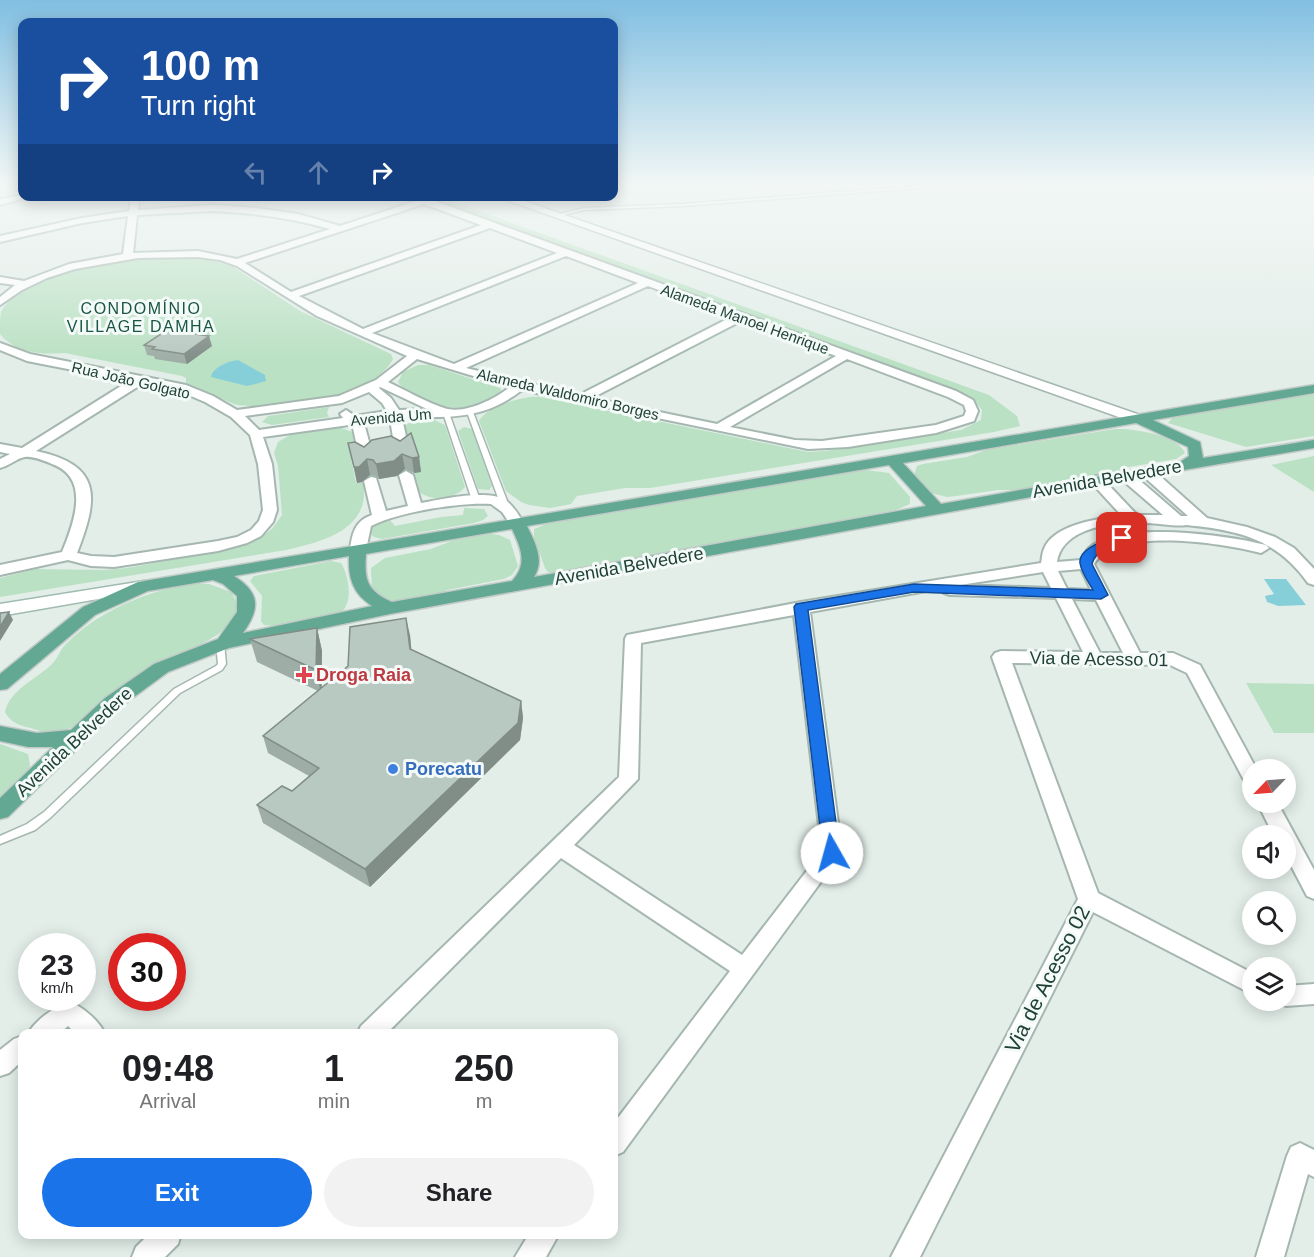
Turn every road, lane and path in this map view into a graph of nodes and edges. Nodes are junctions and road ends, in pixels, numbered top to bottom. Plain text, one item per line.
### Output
1 (129, 245) edge
2 (289, 245) edge
3 (435, 245) edge
4 (543, 245) edge
5 (637, 245) edge
6 (565, 253) junction
7 (128, 255) junction
8 (238, 262) junction
9 (0, 280) edge
10 (646, 283) junction
11 (25, 284) junction
12 (290, 296) junction
13 (0, 302) edge
14 (740, 317) junction
15 (363, 333) junction
16 (0, 346) edge
17 (415, 355) junction
18 (844, 356) junction
19 (456, 368) junction
20 (138, 380) junction
21 (376, 386) junction
22 (519, 386) junction
23 (1314, 389) edge
24 (1061, 393) junction
25 (342, 399) junction
26 (580, 399) junction
27 (972, 411) joint
28 (470, 412) junction
29 (446, 413) junction
30 (235, 414) junction
31 (396, 414) junction
32 (1135, 418) junction
33 (352, 420) junction
34 (1091, 426) junction
35 (719, 428) junction
36 (256, 434) junction
37 (1314, 444) edge
38 (0, 447) edge
39 (402, 450) edge
40 (23, 453) junction
41 (366, 456) edge
42 (894, 461) junction
43 (0, 464) edge
44 (1183, 466) junction
45 (1147, 472) junction
46 (406, 475) dead end
47 (1125, 475) junction
48 (1096, 480) junction
49 (371, 481) dead end
50 (476, 500) junction
51 (504, 506) junction
52 (416, 509) junction
53 (937, 509) junction
54 (380, 516) junction
55 (1134, 520) junction
56 (1178, 520) junction
57 (516, 522) junction
58 (1203, 522) junction
59 (1150, 537) junction
60 (1199, 538) junction
61 (358, 550) junction
62 (68, 555) junction
63 (1299, 559) junction
64 (1086, 564) junction
65 (1048, 567) junction
66 (0, 570) edge
67 (214, 574) junction
68 (1314, 580) edge
69 (144, 585) junction
70 (516, 586) junction
71 (914, 588) junction
72 (1064, 595) junction
73 (1101, 595) junction
74 (801, 607) junction
75 (390, 608) junction
76 (0, 610) edge
77 (222, 644) junction
78 (1001, 657) joint
79 (1094, 658) junction
80 (1134, 658) junction
81 (0, 683) edge
82 (0, 732) edge
83 (75, 738) junction
84 (1242, 759) edge
85 (0, 811) edge
86 (0, 840) edge
87 (559, 846) junction
88 (1296, 856) edge
89 (1314, 890) edge
90 (1089, 899) junction
91 (744, 968) junction
92 (1242, 979) edge
93 (1314, 994) edge
94 (1296, 995) edge
95 (47, 1029) edge
96 (88, 1029) edge
97 (374, 1029) edge
98 (18, 1050) edge
99 (0, 1065) edge
100 (618, 1138) edge
101 (1307, 1160) edge
102 (163, 1239) edge
103 (542, 1239) edge
104 (146, 1257) edge
105 (529, 1257) edge
106 (905, 1257) edge
107 (1270, 1257) edge

1 - 7 street
2 - 8 street
3 - 12 street
4 - 6 street, Alameda Manoel Henrique
5 - 24 street
6 - 10 street, Alameda Manoel Henrique
6 - 15 street
7 - 8 street, Alameda Waldomiro Borges
7 - 11 street, Alameda Waldomiro Borges
8 - 12 street, Alameda Waldomiro Borges
9 - 11 street
10 - 14 street, Alameda Manoel Henrique
10 - 19 street
11 - 13 street
12 - 15 street, Alameda Waldomiro Borges
14 - 18 street, Alameda Manoel Henrique
14 - 26 street
15 - 17 street, Alameda Waldomiro Borges
16 - 20 street, Rua João Golgato
17 - 19 street, Alameda Waldomiro Borges
17 - 21 street, Avenida Um
18 - 27 street, Alameda Manoel Henrique
18 - 35 street
19 - 22 street, Alameda Waldomiro Borges
20 - 30 street, Rua João Golgato
20 - 40 street
21 - 25 street, Avenida Um
21 - 29 street
21 - 31 street
22 - 26 street, Alameda Waldomiro Borges
22 - 28 street, Avenida Um
23 - 32 main road
24 - 32 street
24 - 34 street
25 - 30 street, Avenida Um
25 - 33 street
26 - 35 street, Alameda Waldomiro Borges
27 - 35 street, Alameda Waldomiro Borges
28 - 29 street, Avenida Um
28 - 51 lane
29 - 31 street, Avenida Um
29 - 50 lane
30 - 36 street, Rua João Golgato
31 - 33 street, Avenida Um
31 - 39 street
32 - 34 main road
32 - 44 main road
33 - 36 street, Avenida Um
33 - 41 street
34 - 42 main road
36 - 62 street, Rua João Golgato
37 - 44 main road, Avenida Belvedere
38 - 40 street
40 - 43 street
40 - 62 street
42 - 53 main road
42 - 57 main road
44 - 45 main road, Avenida Belvedere
45 - 47 main road, Avenida Belvedere
45 - 58 street
46 - 52 street
47 - 48 main road, Avenida Belvedere
47 - 56 street
48 - 53 main road, Avenida Belvedere
48 - 55 street
49 - 54 street
50 - 51 street
50 - 52 street
51 - 57 street
52 - 54 street
53 - 70 main road, Avenida Belvedere
54 - 61 street
55 - 56 street
55 - 59 street
55 - 65 street
56 - 58 street
56 - 60 street
57 - 61 main road
57 - 70 main road
58 - 63 street
59 - 60 street
59 - 64 street
60 - 63 street
61 - 67 main road
61 - 75 main road
62 - 66 street
63 - 68 street
64 - 65 street
64 - 73 street
65 - 71 street
65 - 72 street
67 - 69 main road
67 - 77 main road
69 - 76 street
69 - 81 main road
70 - 75 main road, Avenida Belvedere
71 - 72 street
71 - 74 street
72 - 73 street
72 - 79 street
73 - 80 street
74 - 87 street
74 - 91 street
75 - 77 main road, Avenida Belvedere
77 - 83 main road, Avenida Belvedere
77 - 86 lane
78 - 79 street, Via de Acesso 01
78 - 90 street, Via de Acesso 02
79 - 80 street, Via de Acesso 01
80 - 84 street, Via de Acesso 01
82 - 83 main road
83 - 85 main road, Avenida Belvedere
87 - 91 street
87 - 97 street
88 - 89 street
90 - 92 street
90 - 106 street, Via de Acesso 02
91 - 100 street
93 - 94 street
95 - 96 street
98 - 99 street
101 - 107 street
102 - 104 street
103 - 105 street

